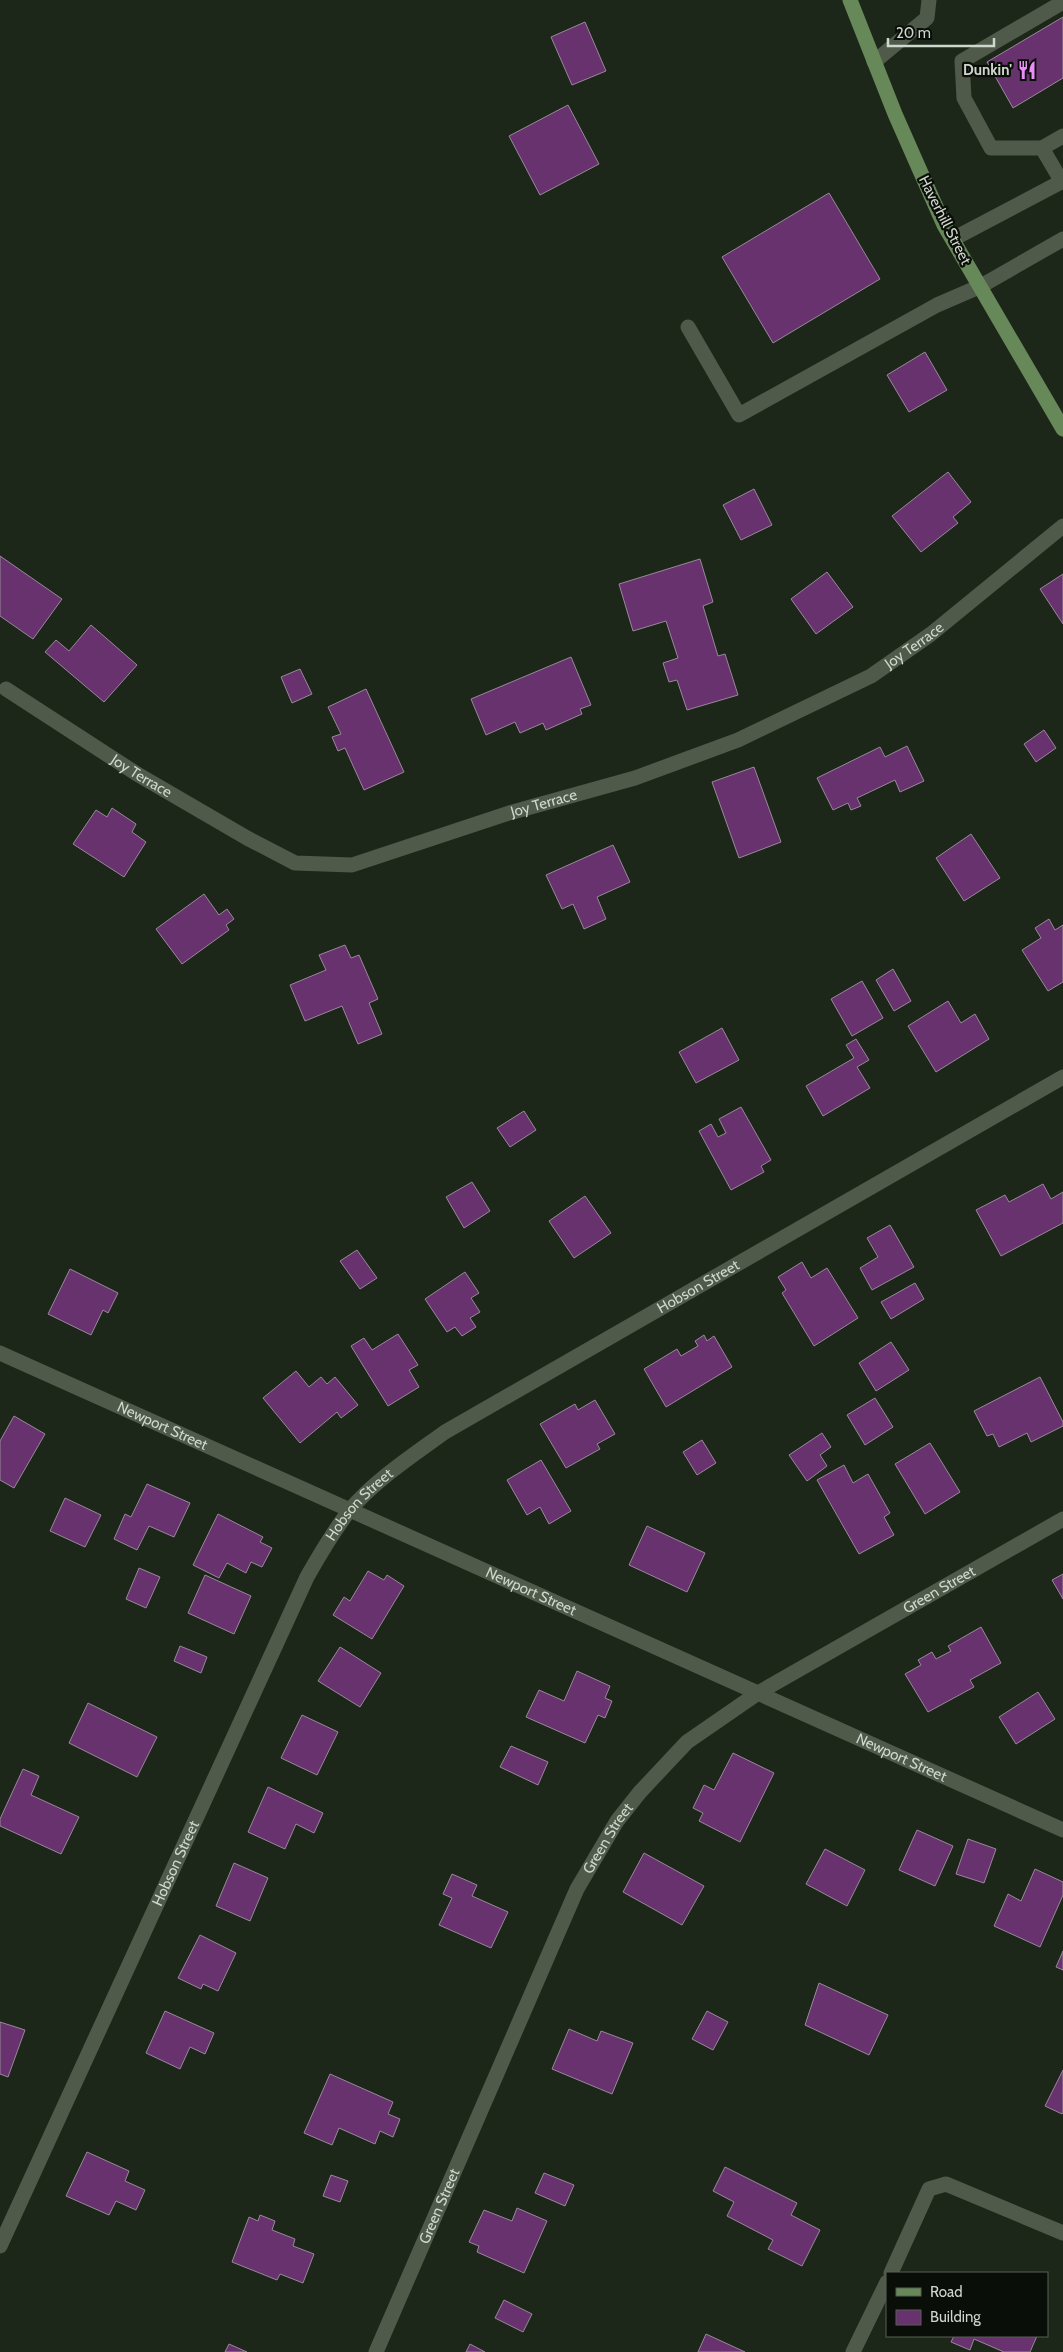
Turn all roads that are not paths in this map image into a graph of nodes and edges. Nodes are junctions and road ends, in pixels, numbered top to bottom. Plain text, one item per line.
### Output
1 (850, 0) edge
2 (929, 0) edge
3 (1063, 2) edge
4 (874, 62) junction
5 (1063, 136) edge
6 (1042, 148) junction
7 (1062, 181) edge
8 (953, 239) junction
9 (1063, 240) edge
10 (981, 286) junction
11 (688, 327) dead end
12 (1063, 429) edge
13 (1063, 526) edge
14 (6, 689) dead end
15 (1063, 1077) edge
16 (0, 1353) edge
17 (350, 1510) junction
18 (1063, 1519) edge
19 (758, 1693) junction
20 (1063, 1830) edge
21 (1063, 2233) edge
22 (0, 2246) edge
23 (891, 2272) edge
24 (886, 2284) edge
25 (376, 2352) edge
26 (853, 2352) edge

1 - 4 main road, Haverhill Street
2 - 4 street
3 - 6 street
4 - 8 main road, Haverhill Street
5 - 6 street
6 - 7 street
7 - 8 street
8 - 10 main road, Haverhill Street
9 - 10 street
10 - 11 street
10 - 12 main road, Haverhill Street
13 - 14 street, Joy Terrace
15 - 17 street, Hobson Street
16 - 17 street, Newport Street
17 - 19 street, Newport Street
17 - 22 street, Hobson Street
18 - 19 street, Green Street
19 - 20 street, Newport Street
19 - 25 street, Green Street
21 - 23 street
24 - 26 street

